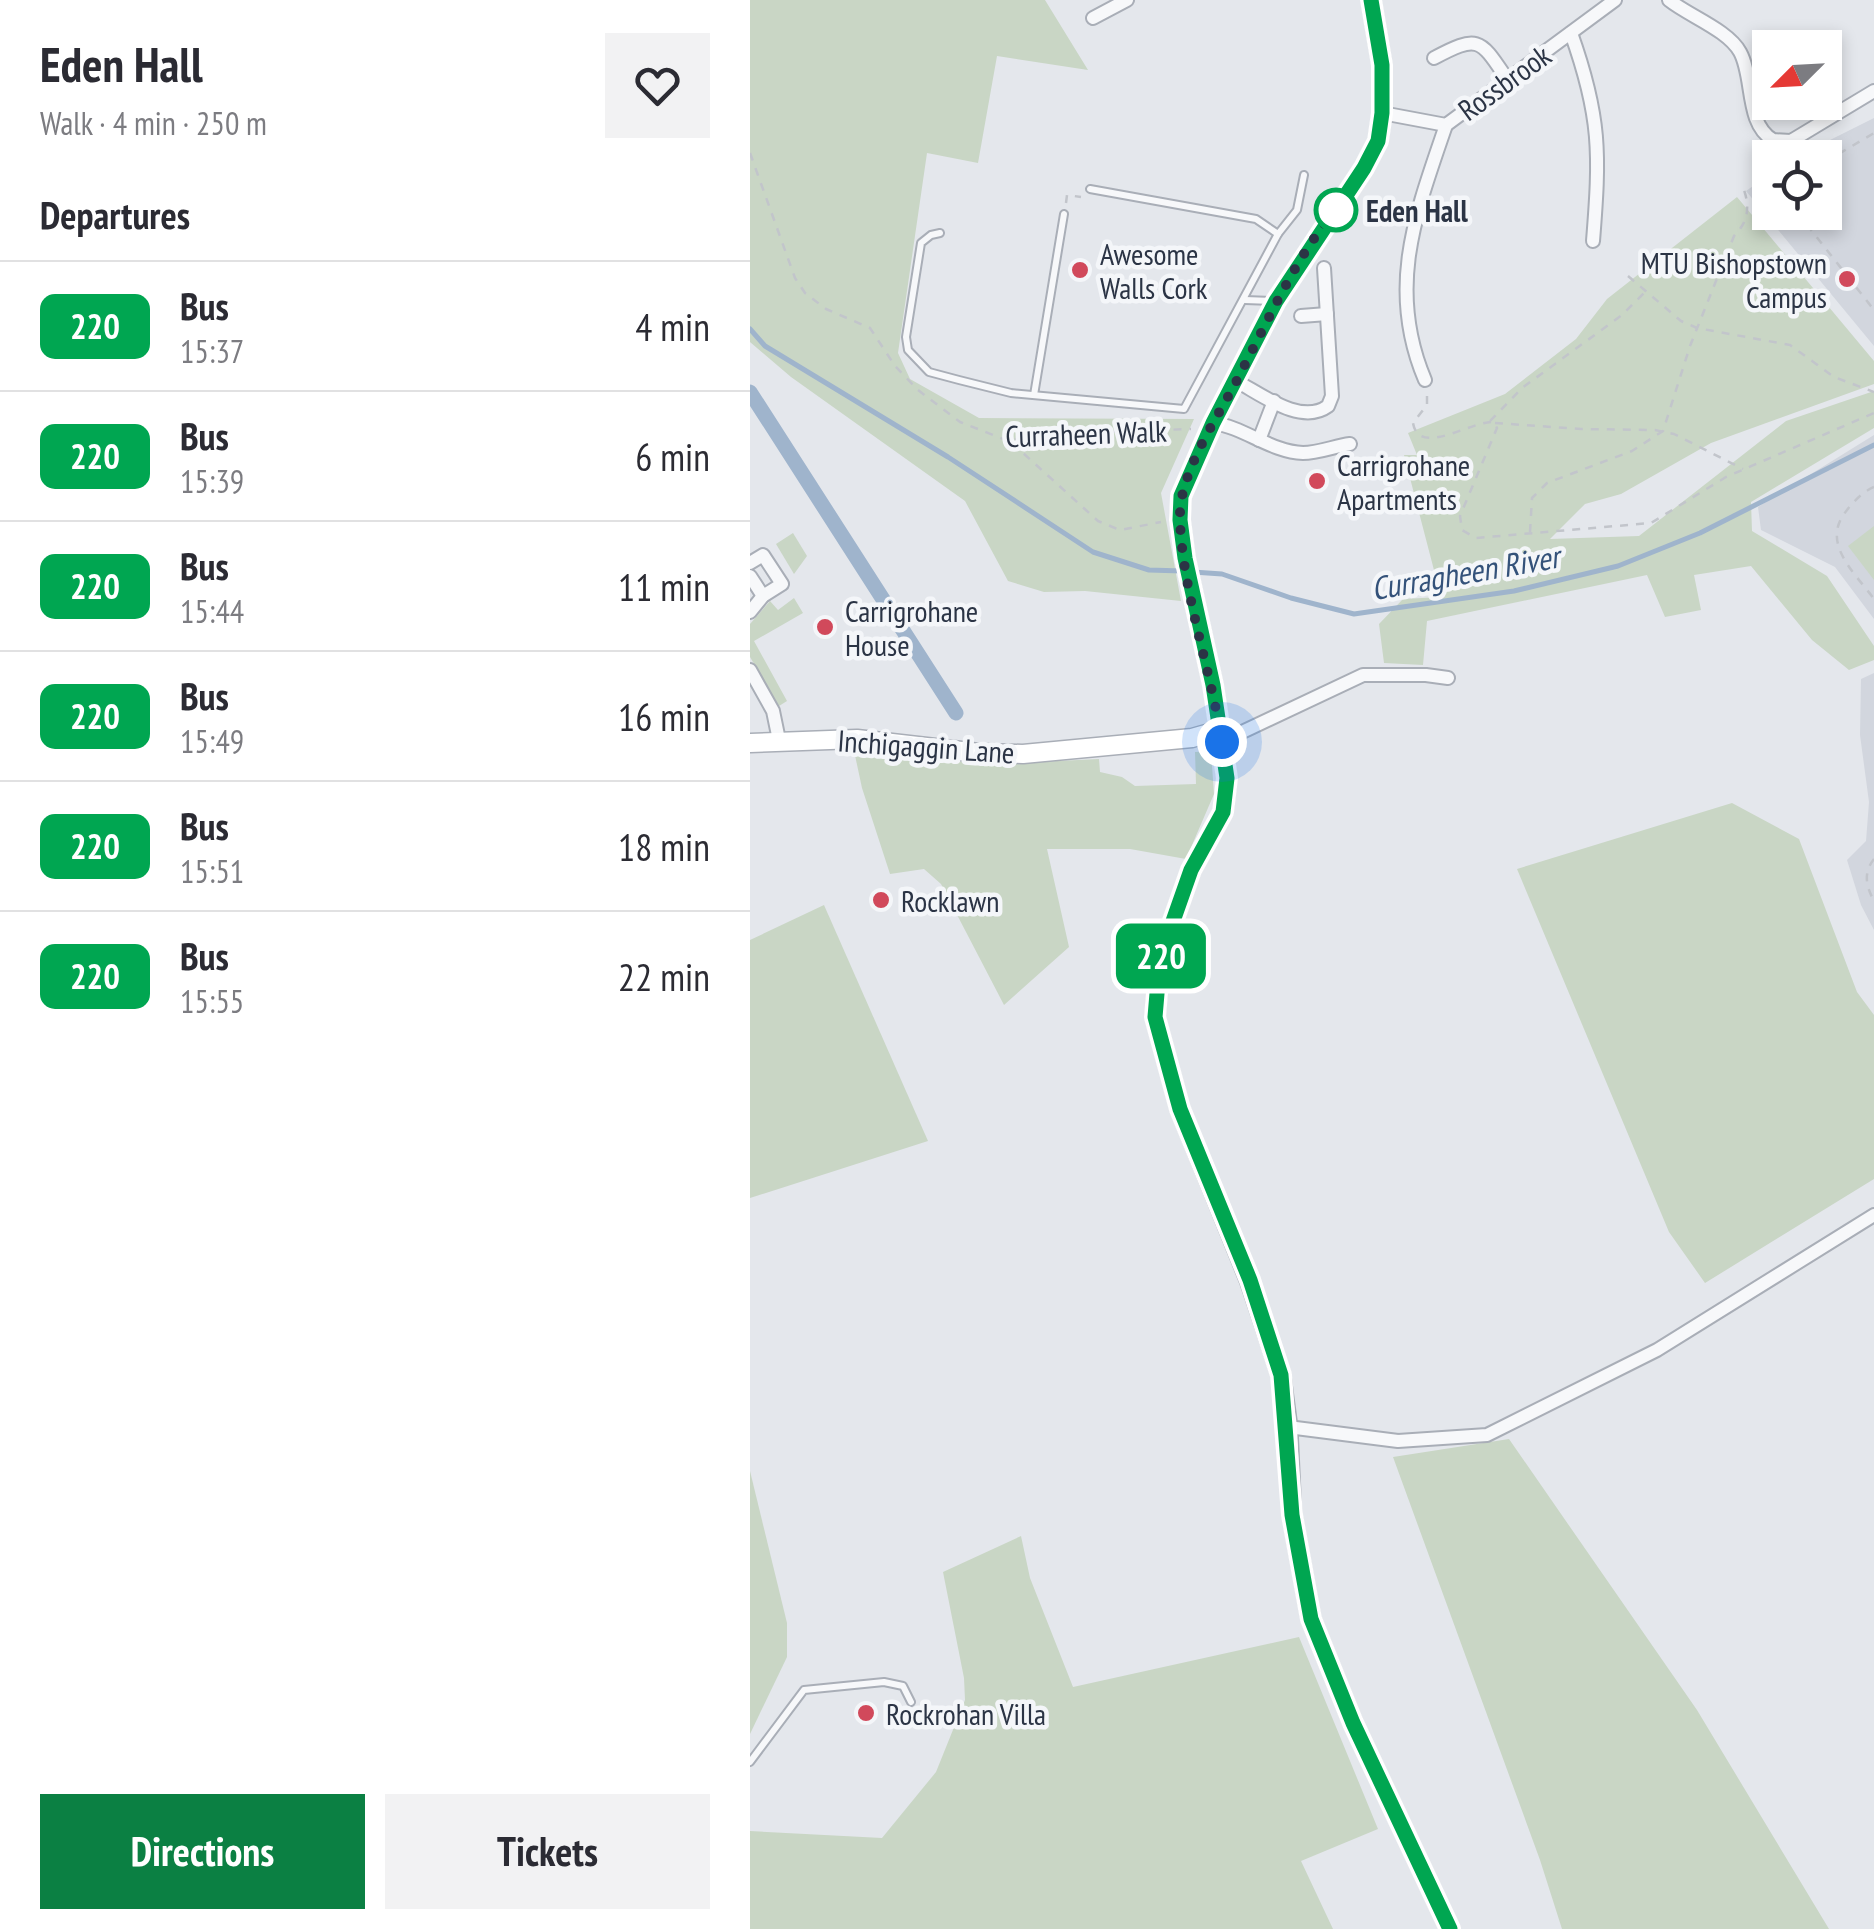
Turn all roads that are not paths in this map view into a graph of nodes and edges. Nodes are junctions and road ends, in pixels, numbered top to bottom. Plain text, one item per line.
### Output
1 (1127, 0) edge
2 (1371, 0) edge
3 (1615, 0) edge
4 (1669, 0) edge
5 (1093, 18) dead end
6 (1571, 34) junction
7 (1434, 58) dead end
8 (1507, 79) junction
9 (1874, 90) edge
10 (1382, 113) junction
11 (1446, 124) junction
12 (1304, 175) dead end
13 (1090, 189) dead end
14 (1064, 214) road end
15 (940, 233) dead end
16 (1278, 234) junction
17 (1594, 241) dead end
18 (1324, 268) dead end
19 (1245, 300) junction
20 (1276, 301) junction
21 (1327, 314) junction
22 (1301, 316) dead end
23 (1425, 380) road end
24 (1236, 381) junction
25 (1034, 395) junction
26 (1274, 402) junction
27 (1213, 425) junction
28 (1259, 440) junction
29 (1350, 444) dead end
30 (750, 563) edge
31 (750, 576) edge
32 (763, 596) junction
33 (750, 612) edge
34 (750, 670) edge
35 (1448, 678) dead end
36 (1221, 736) junction
37 (779, 740) junction
38 (750, 743) edge
39 (1873, 1217) edge
40 (1288, 1427) junction
41 (910, 1702) dead end
42 (750, 1762) edge
43 (1450, 1929) edge

1 - 5 street
2 - 10 main road
3 - 6 street, Rossbrook
4 - 9 street
6 - 8 street, Rossbrook
6 - 17 street
7 - 8 street
8 - 11 street, Rossbrook
10 - 11 street, Rossbrook
10 - 20 main road
11 - 23 street
12 - 16 lane
13 - 16 lane
14 - 25 lane
15 - 25 lane
16 - 19 lane
18 - 21 street
19 - 20 lane
19 - 25 lane
20 - 24 main road
21 - 22 street
21 - 26 street
24 - 26 street
24 - 27 main road
26 - 28 street
27 - 28 street
27 - 36 main road
28 - 29 street
30 - 32 street
31 - 32 street
32 - 33 street
34 - 37 street
35 - 36 street
36 - 37 main road, Inchigaggin Lane
36 - 40 main road
37 - 38 main road, Inchigaggin Lane
39 - 40 street
40 - 43 main road
41 - 42 lane

